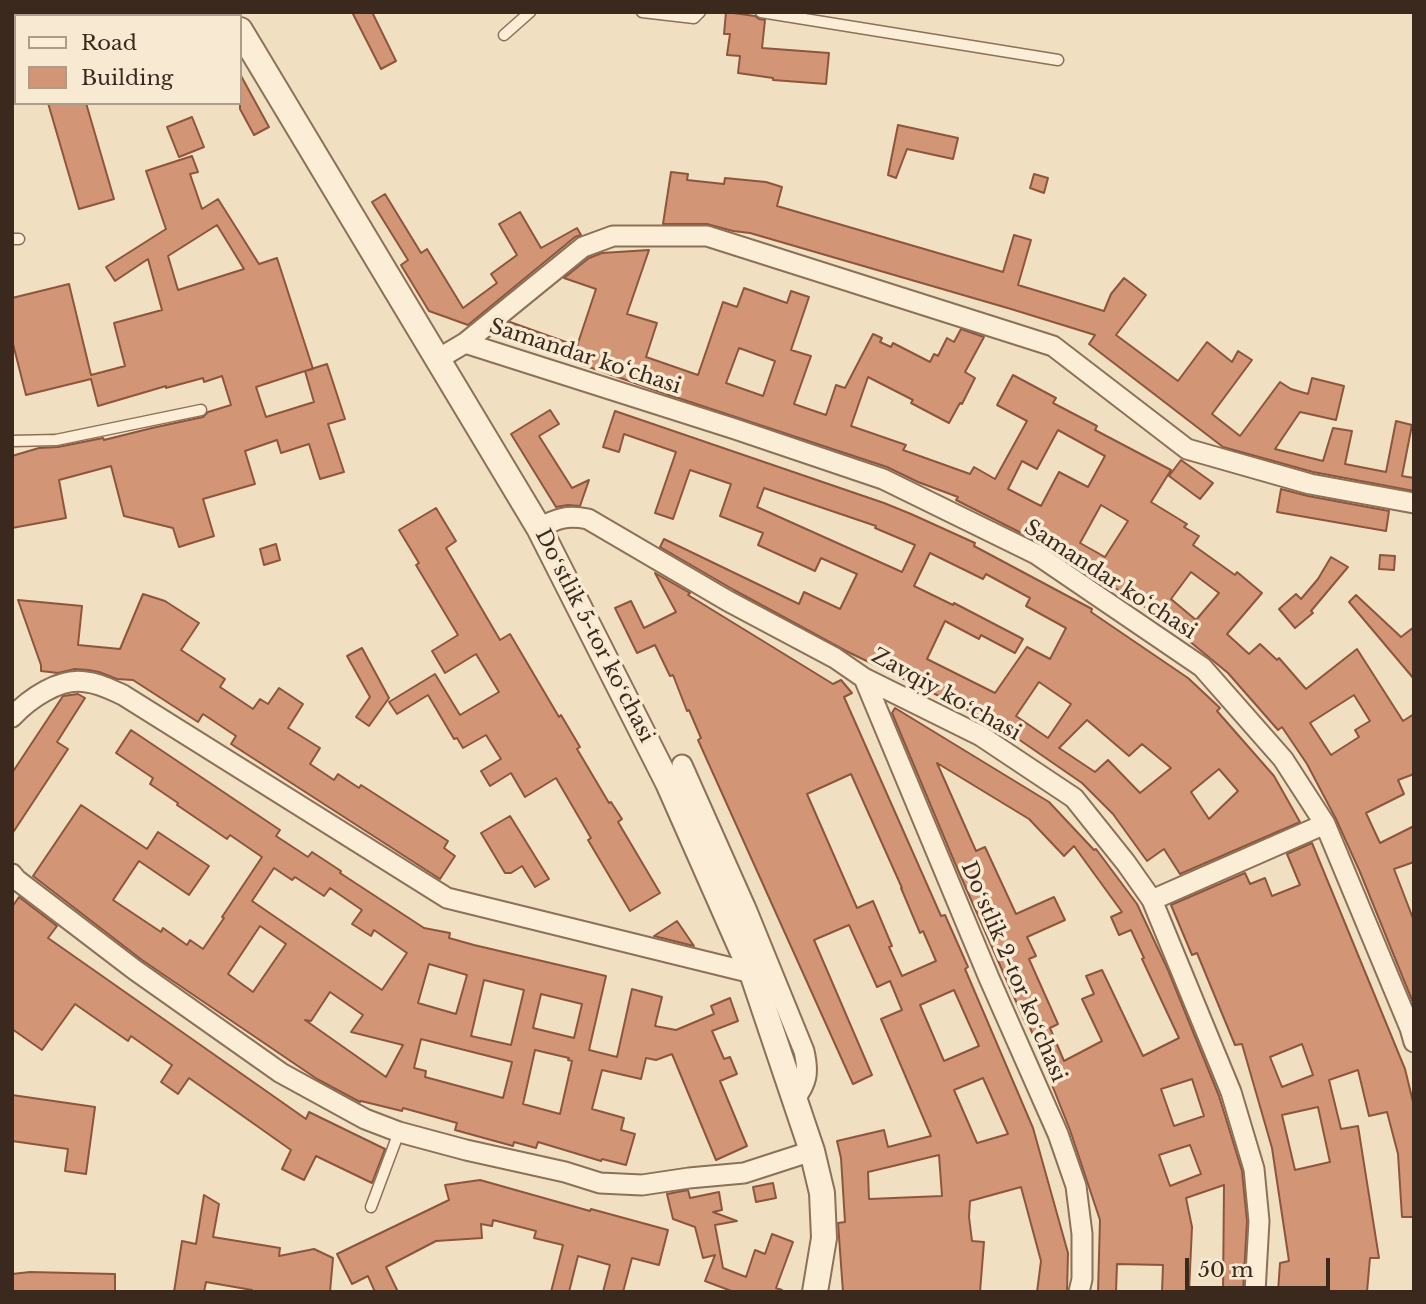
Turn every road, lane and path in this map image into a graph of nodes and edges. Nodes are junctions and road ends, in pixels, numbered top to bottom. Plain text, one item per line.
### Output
1 (530, 12) edge
2 (642, 12) edge
3 (700, 12) edge
4 (761, 12) edge
5 (242, 33) edge
6 (504, 35) dead end
7 (1058, 60) dead end
8 (465, 343) junction
9 (438, 359) junction
10 (201, 410) dead end
11 (12, 441) edge
12 (1414, 503) edge
13 (539, 528) junction
14 (864, 678) junction
15 (12, 717) edge
16 (682, 765) dead end
17 (1325, 824) junction
18 (12, 874) edge
19 (1152, 900) junction
20 (752, 973) junction
21 (1413, 1032) edge
22 (794, 1100) junction
23 (399, 1132) junction
24 (812, 1151) junction
25 (371, 1207) dead end
26 (815, 1292) edge
27 (1079, 1292) edge
28 (1255, 1292) edge

1 - 6 lane
2 - 3 lane
4 - 7 lane
5 - 9 street, Doʻstlik 5-tor koʻchasi
8 - 9 street
8 - 12 street
8 - 17 street, Samandar ko‘chasi
9 - 13 street, Doʻstlik 5-tor koʻchasi
10 - 11 lane
13 - 14 street, Zavqiy koʻchasi
13 - 20 street, Doʻstlik 5-tor koʻchasi
14 - 19 street, Zavqiy koʻchasi
14 - 27 street, Doʻstlik 2-tor koʻchasi
15 - 20 street
16 - 22 street
17 - 19 street
17 - 21 street, Samandar ko‘chasi
18 - 23 street
19 - 28 street, Zavqiy koʻchasi
20 - 22 street, Doʻstlik 5-tor koʻchasi
22 - 24 street, Doʻstlik 5-tor koʻchasi
23 - 24 street
23 - 25 lane
24 - 26 street, Doʻstlik 5-tor koʻchasi

